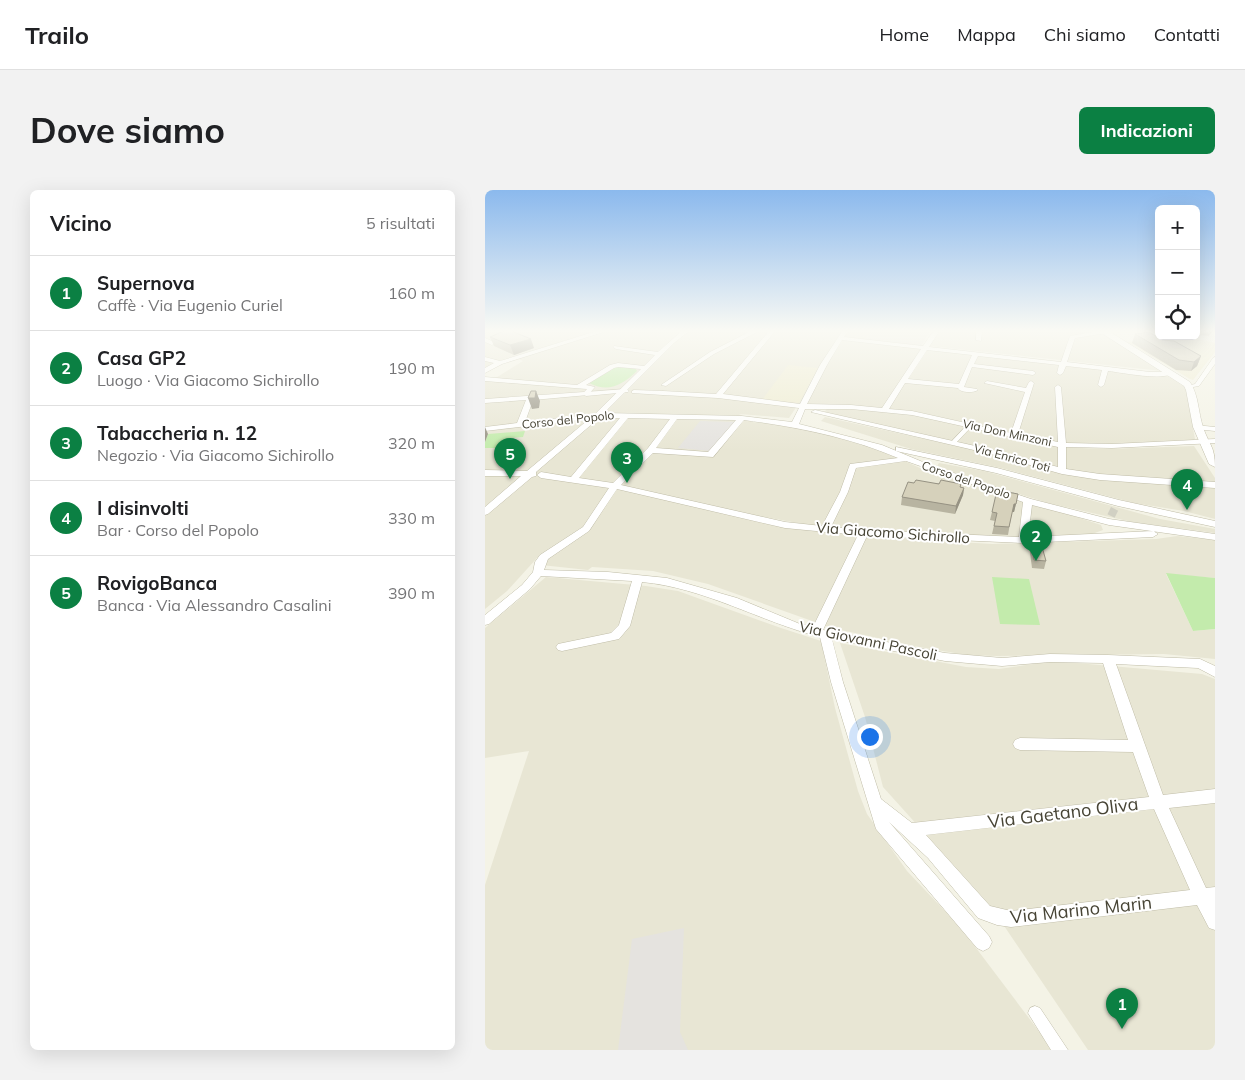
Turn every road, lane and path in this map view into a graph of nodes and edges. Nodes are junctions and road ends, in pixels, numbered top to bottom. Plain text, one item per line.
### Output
1 (505, 370) edge
2 (605, 370) edge
3 (644, 370) edge
4 (684, 370) edge
5 (740, 370) edge
6 (820, 370) edge
7 (910, 370) edge
8 (968, 370) edge
9 (1006, 370) edge
10 (1105, 370) edge
11 (1122, 370) edge
12 (1166, 370) edge
13 (1207, 370) edge
14 (1171, 373) junction
15 (1033, 374) dead end
16 (487, 380) edge
17 (903, 381) junction
18 (987, 383) dead end
19 (665, 385) joint
20 (1101, 385) dead end
21 (580, 386) junction
22 (961, 386) junction
23 (592, 387) junction
24 (1058, 387) dead end
25 (1189, 387) junction
26 (624, 390) junction
27 (975, 390) dead end
28 (634, 392) dead end
29 (659, 393) junction
30 (586, 394) junction
31 (718, 396) junction
32 (530, 399) junction
33 (485, 401) edge
34 (802, 406) junction
35 (811, 409) junction
36 (884, 410) junction
37 (626, 415) junction
38 (597, 416) junction
39 (675, 417) junction
40 (746, 418) junction
41 (802, 423) junction
42 (520, 425) junction
43 (970, 425) junction
44 (1198, 427) junction
45 (485, 429) edge
46 (1215, 430) edge
47 (1014, 436) junction
48 (1209, 442) edge
49 (953, 443) junction
50 (1062, 445) junction
51 (651, 450) junction
52 (908, 459) junction
53 (1215, 464) edge
54 (1061, 471) junction
55 (485, 473) edge
56 (535, 474) junction
57 (575, 478) junction
58 (615, 486) junction
59 (1215, 486) edge
60 (1028, 500) junction
61 (485, 512) edge
62 (1114, 512) junction
63 (1215, 524) edge
64 (825, 530) junction
65 (864, 533) junction
66 (1174, 533) junction
67 (1215, 538) edge
68 (1023, 540) junction
69 (538, 572) junction
70 (638, 578) junction
71 (485, 621) edge
72 (821, 633) junction
73 (562, 647) dead end
74 (1108, 658) junction
75 (1200, 664) junction
76 (1215, 665) edge
77 (1215, 672) edge
78 (1019, 744) dead end
79 (1136, 746) junction
80 (1215, 796) edge
81 (1157, 802) junction
82 (874, 803) junction
83 (910, 830) junction
84 (1208, 896) edge
85 (1215, 922) edge
86 (983, 942) dead end
87 (1035, 1013) dead end
88 (1060, 1050) edge

1 - 16 street
2 - 21 street
3 - 26 street
4 - 19 street
5 - 31 street
6 - 34 street
7 - 17 street
8 - 22 street
9 - 15 street
10 - 20 street
11 - 14 street
12 - 14 street
13 - 25 street
14 - 25 street
16 - 21 street
17 - 22 street
17 - 36 street
18 - 47 street
19 - 29 street
21 - 23 street
22 - 27 street
23 - 26 street
23 - 30 street
24 - 50 street
25 - 44 street
26 - 30 street
26 - 38 street
28 - 29 street
29 - 31 street
30 - 32 street
31 - 34 street
32 - 33 street
32 - 42 street
34 - 35 street
34 - 41 street
35 - 36 street, Via Don Minzoni
35 - 41 street
35 - 49 street, Via Enrico Toti
36 - 43 street, Via Don Minzoni
37 - 38 street, Corso del Popolo
37 - 39 street, Corso del Popolo
37 - 57 street
38 - 42 street, Corso del Popolo
38 - 56 street
39 - 40 street, Corso del Popolo
39 - 51 street
40 - 41 street, Corso del Popolo
40 - 51 street
41 - 52 street, Corso del Popolo
41 - 62 street, Corso del Popolo
42 - 45 street, Corso del Popolo
43 - 47 street, Via Don Minzoni
43 - 49 street
44 - 46 street
44 - 48 street
47 - 50 street, Via Don Minzoni
48 - 50 street, Via Don Minzoni
48 - 53 street
49 - 54 street, Via Enrico Toti
50 - 54 street
51 - 58 street
52 - 60 street, Corso del Popolo
52 - 64 street
54 - 59 street, Via Enrico Toti
55 - 56 street, Via Giacomo Sichirollo
56 - 57 street, Via Giacomo Sichirollo
56 - 61 street
57 - 58 street, Via Giacomo Sichirollo
58 - 64 street, Via Giacomo Sichirollo
58 - 69 street
60 - 62 street, Corso del Popolo
60 - 68 street
62 - 63 street, Corso del Popolo
62 - 66 street, Corso del Popolo
64 - 65 street, Via Giacomo Sichirollo
65 - 68 street, Via Giacomo Sichirollo
65 - 72 street
66 - 67 street, Corso del Popolo
66 - 68 street, Via Giacomo Sichirollo
69 - 70 street, Via Giovanni Pascoli
69 - 71 street
70 - 72 street, Via Giovanni Pascoli
70 - 73 street
72 - 74 street, Via Giovanni Pascoli
72 - 82 street
74 - 75 street, Via Giovanni Pascoli
74 - 79 street
75 - 76 street
75 - 77 street, Via Giovanni Pascoli
78 - 79 street
79 - 81 street
80 - 81 street, Via Gaetano Oliva
81 - 83 street, Via Gaetano Oliva
81 - 84 street
82 - 83 street, Via Marino Marin
82 - 86 street
83 - 84 street, Via Marino Marin
84 - 85 street
87 - 88 street

